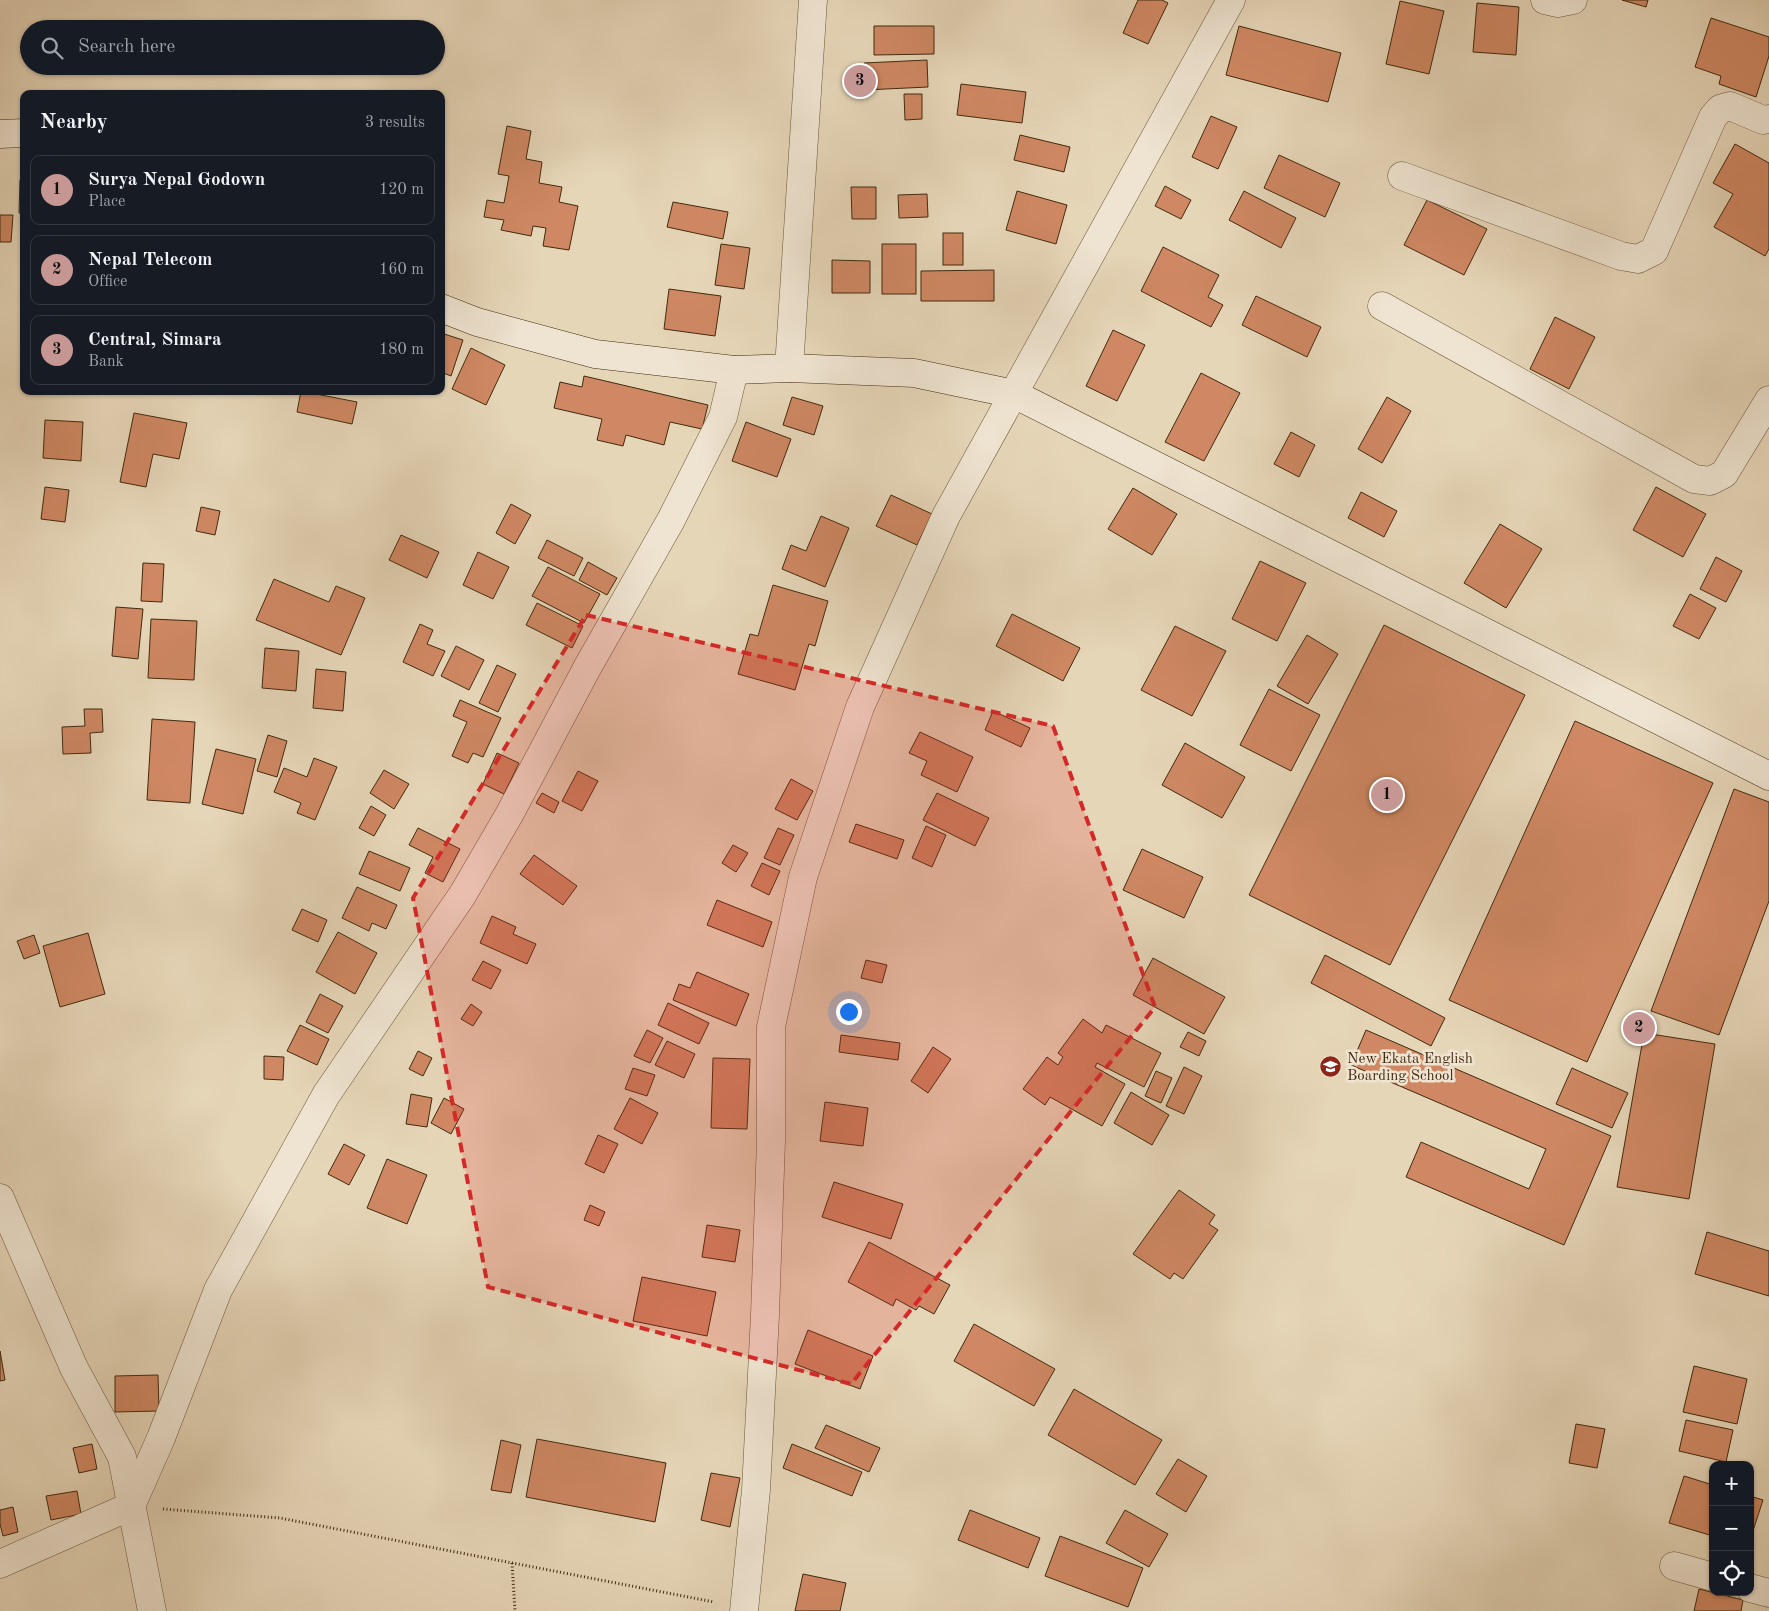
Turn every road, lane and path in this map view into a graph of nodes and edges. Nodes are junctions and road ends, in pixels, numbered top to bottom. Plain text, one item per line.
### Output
1 (813, 0) edge
2 (1231, 0) edge
3 (1545, 0) edge
4 (1573, 0) edge
5 (1769, 119) edge
6 (20, 133) edge
7 (0, 134) edge
8 (1402, 176) dead end
9 (1382, 306) dead end
10 (445, 310) edge
11 (789, 368) junction
12 (734, 370) junction
13 (1014, 394) junction
14 (1769, 400) edge
15 (1769, 776) edge
16 (0, 1198) edge
17 (131, 1506) junction
18 (512, 1563) junction
19 (0, 1564) edge
20 (1674, 1566) dead end
21 (1709, 1576) edge
22 (1754, 1589) edge
23 (1769, 1593) edge
24 (744, 1610) edge
25 (152, 1611) edge
26 (515, 1611) edge

1 - 11 street
2 - 13 street
3 - 4 street
5 - 8 street
6 - 7 street
9 - 14 street
10 - 12 street
11 - 12 street
11 - 13 street
12 - 17 street
13 - 15 street
13 - 24 street
16 - 17 street
17 - 18 path
17 - 19 street
17 - 25 street
18 - 24 path
18 - 26 path
20 - 21 street
22 - 23 street

